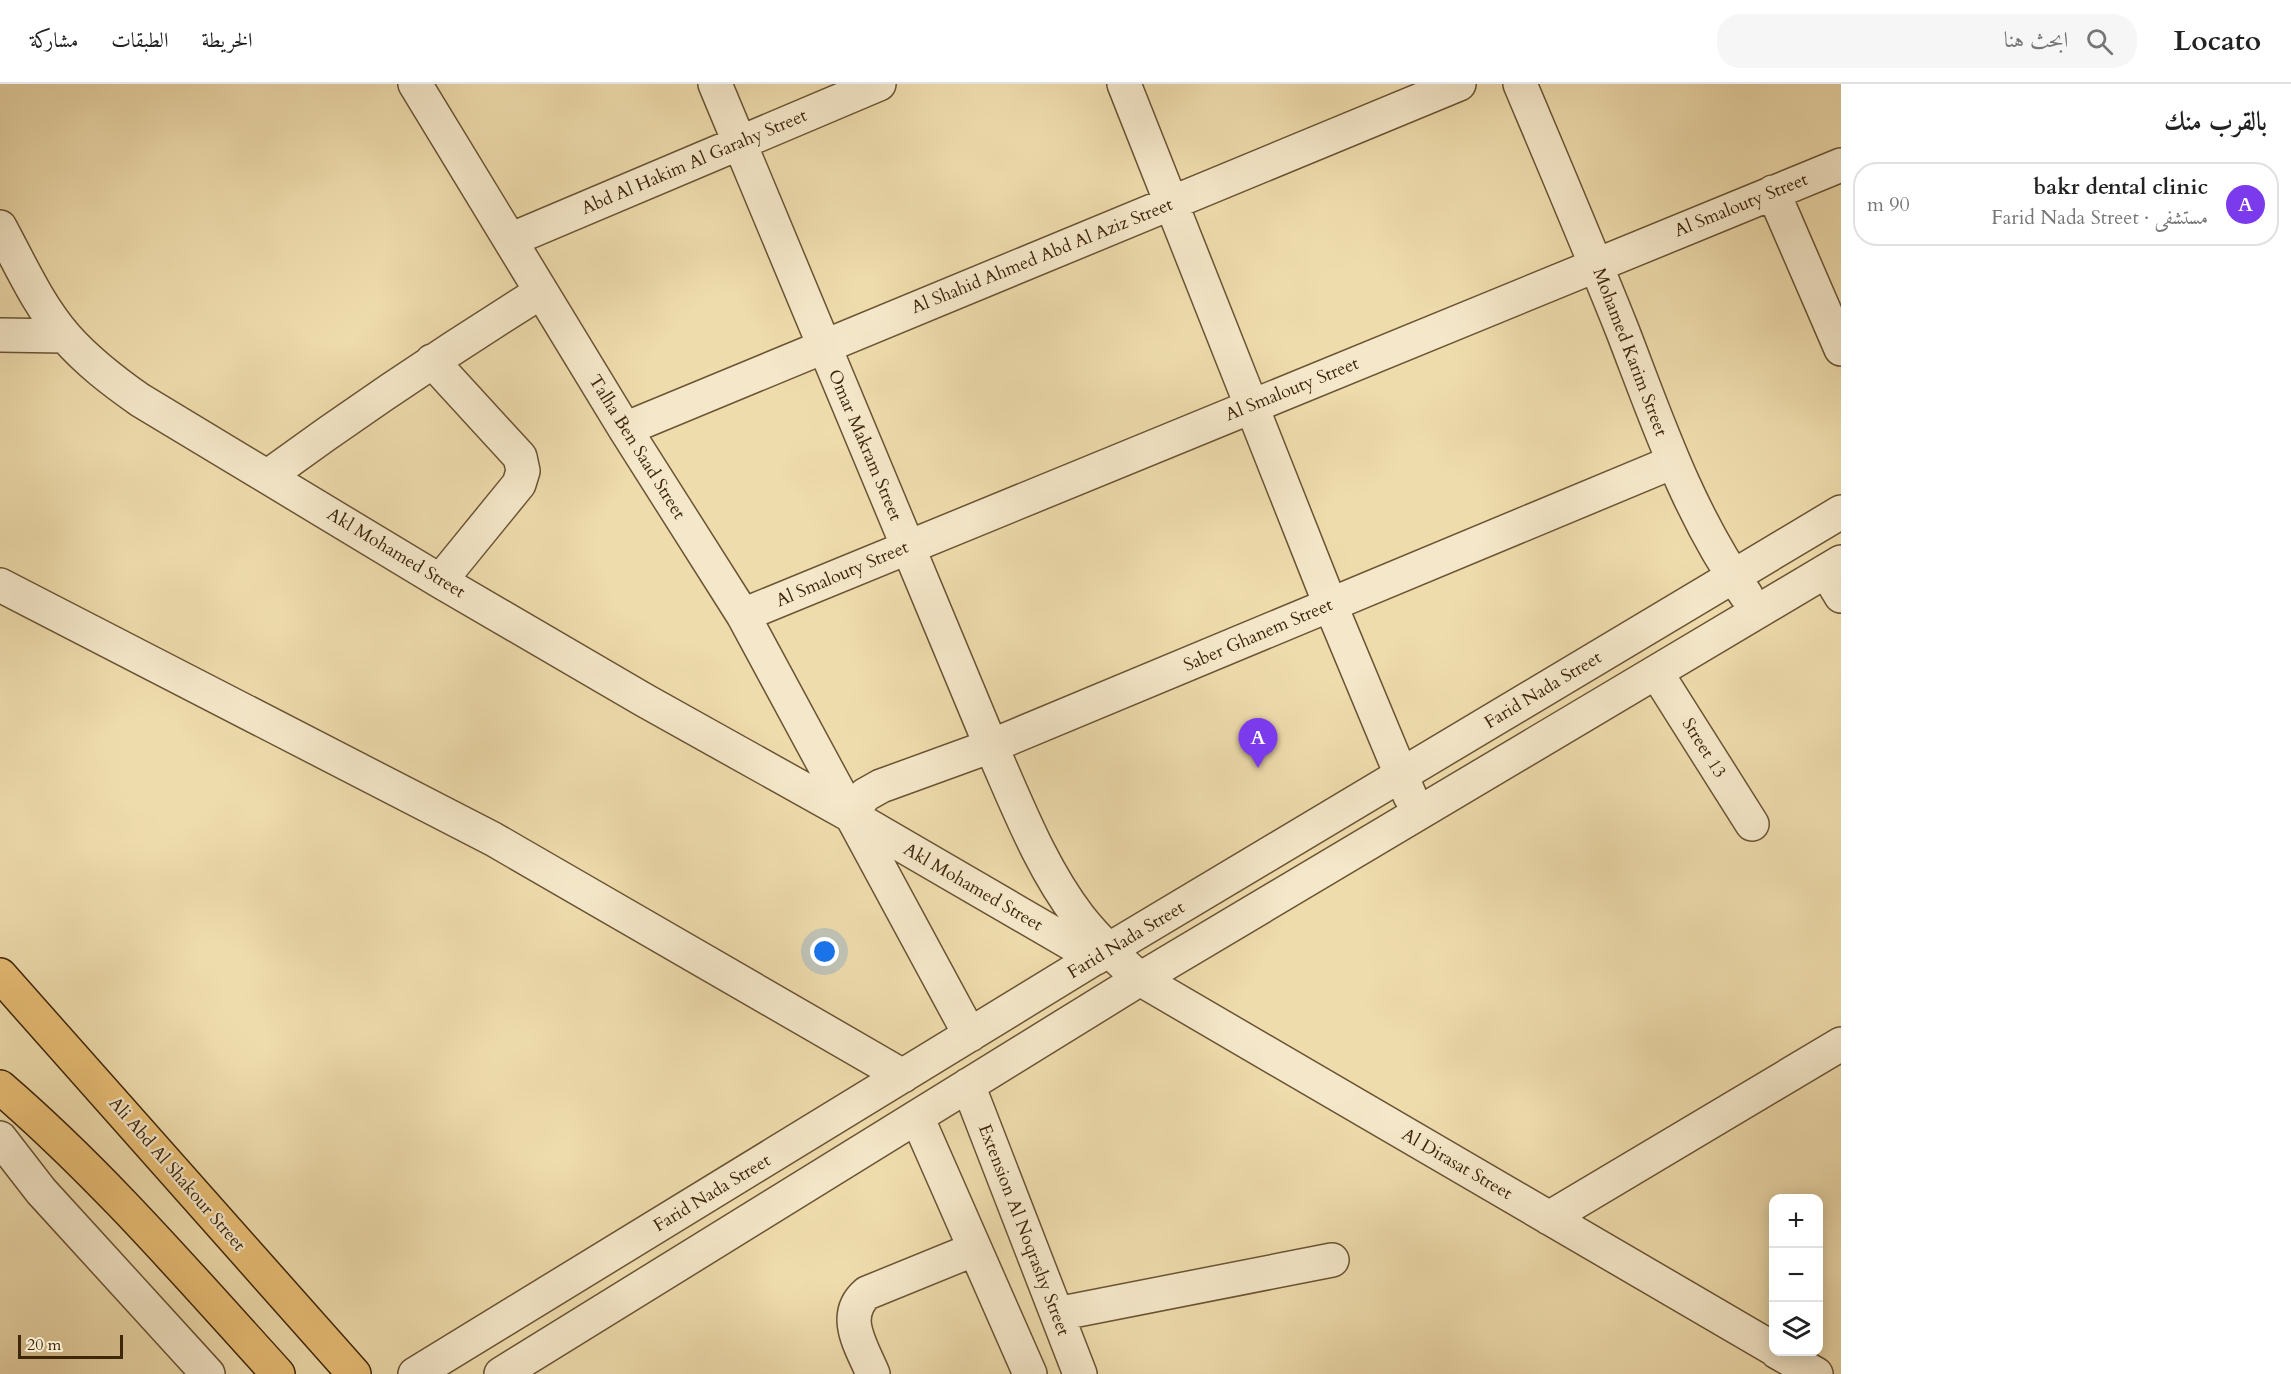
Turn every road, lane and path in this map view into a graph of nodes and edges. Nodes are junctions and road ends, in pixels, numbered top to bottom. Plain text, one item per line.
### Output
1 (416, 84) edge
2 (715, 84) edge
3 (879, 84) edge
4 (1124, 84) edge
5 (1459, 84) edge
6 (1520, 84) edge
7 (738, 143) junction
8 (1841, 165) edge
9 (1773, 192) junction
10 (1172, 203) junction
11 (0, 227) edge
12 (510, 240) junction
13 (1596, 265) junction
14 (541, 291) junction
15 (0, 335) edge
16 (65, 336) junction
17 (823, 347) junction
18 (1841, 349) edge
19 (432, 361) junction
20 (1252, 406) junction
21 (625, 429) junction
22 (1673, 462) junction
23 (268, 476) junction
24 (1841, 512) edge
25 (907, 547) junction
26 (1836, 576) edge
27 (1733, 577) junction
28 (440, 580) junction
29 (0, 585) edge
30 (1330, 604) junction
31 (1757, 611) junction
32 (743, 615) junction
33 (1656, 672) junction
34 (991, 746) junction
35 (1401, 775) junction
36 (1418, 814) junction
37 (850, 815) junction
38 (1752, 824) dead end
39 (1102, 954) junction
40 (0, 975) edge
41 (1140, 979) junction
42 (970, 1035) junction
43 (1841, 1044) edge
44 (903, 1076) junction
45 (968, 1085) junction
46 (0, 1087) edge
47 (917, 1117) junction
48 (0, 1138) edge
49 (1549, 1218) junction
50 (975, 1249) junction
51 (1332, 1260) dead end
52 (1057, 1314) junction
53 (512, 1315) junction
54 (1769, 1347) edge
55 (538, 1351) junction
56 (1784, 1356) edge
57 (208, 1374) edge
58 (278, 1374) edge
59 (354, 1374) edge
60 (415, 1374) edge
61 (501, 1374) edge
62 (873, 1374) edge
63 (1030, 1374) edge
64 (1080, 1374) edge
65 (1816, 1374) edge

1 - 12 street, Talha Ben Saad Street
2 - 7 street, Omar Makram Street
3 - 7 street, Abd Al Hakim Al Garahy Street
4 - 10 street
5 - 10 street, Al Shahid Ahmed Abd Al Aziz Street
6 - 13 street, Mohamed Karim Street
7 - 12 street, Abd Al Hakim Al Garahy Street
7 - 17 street, Omar Makram Street
8 - 9 street, Al Smalouty Street
9 - 13 street, Al Smalouty Street
9 - 18 street
10 - 17 street, Al Shahid Ahmed Abd Al Aziz Street
10 - 20 street
11 - 16 street, Akl Mohamed Street
12 - 14 street, Talha Ben Saad Street
13 - 20 street, Al Smalouty Street
13 - 22 street, Mohamed Karim Street
14 - 19 street
14 - 21 street, Talha Ben Saad Street
15 - 16 street
16 - 23 street, Akl Mohamed Street
17 - 21 street, Al Shahid Ahmed Abd Al Aziz Street
17 - 25 street, Omar Makram Street
19 - 23 street
19 - 28 street
20 - 25 street, Al Smalouty Street
20 - 30 street
21 - 32 street, Talha Ben Saad Street
22 - 27 street, Mohamed Karim Street
22 - 30 street, Saber Ghanem Street
23 - 28 street, Akl Mohamed Street
24 - 27 street, Farid Nada Street
25 - 32 street, Al Smalouty Street
25 - 34 street, Omar Makram Street
26 - 31 street
27 - 31 street, Mohamed Karim Street
27 - 35 street, Farid Nada Street
28 - 37 street, Akl Mohamed Street
29 - 44 street
30 - 34 street, Saber Ghanem Street
30 - 35 street
31 - 33 street
32 - 37 street, Talha Ben Saad Street
33 - 36 street
33 - 38 street, Street 13
34 - 37 street, Saber Ghanem Street
34 - 39 street, Omar Makram Street
35 - 36 street
35 - 39 street, Farid Nada Street
36 - 41 street
37 - 39 street, Akl Mohamed Street
37 - 42 street, Akl Mohamed Street
39 - 41 street, Omar Makram Street
39 - 42 street, Farid Nada Street
40 - 59 main road, Ali Abd Al Shakour Street
41 - 45 street
41 - 49 street, Al Dirasat Street
42 - 44 street, Farid Nada Street
43 - 49 street
44 - 53 street, Farid Nada Street
45 - 47 street
45 - 52 street, Extension Al Noqrashy Street
46 - 58 main road
47 - 50 street
47 - 55 street
48 - 57 street
49 - 54 street, Al Dirasat Street
50 - 62 street
50 - 63 street
51 - 52 street
52 - 64 street, Extension Al Noqrashy Street
53 - 55 street
53 - 60 street, Farid Nada Street
55 - 61 street
56 - 65 street

